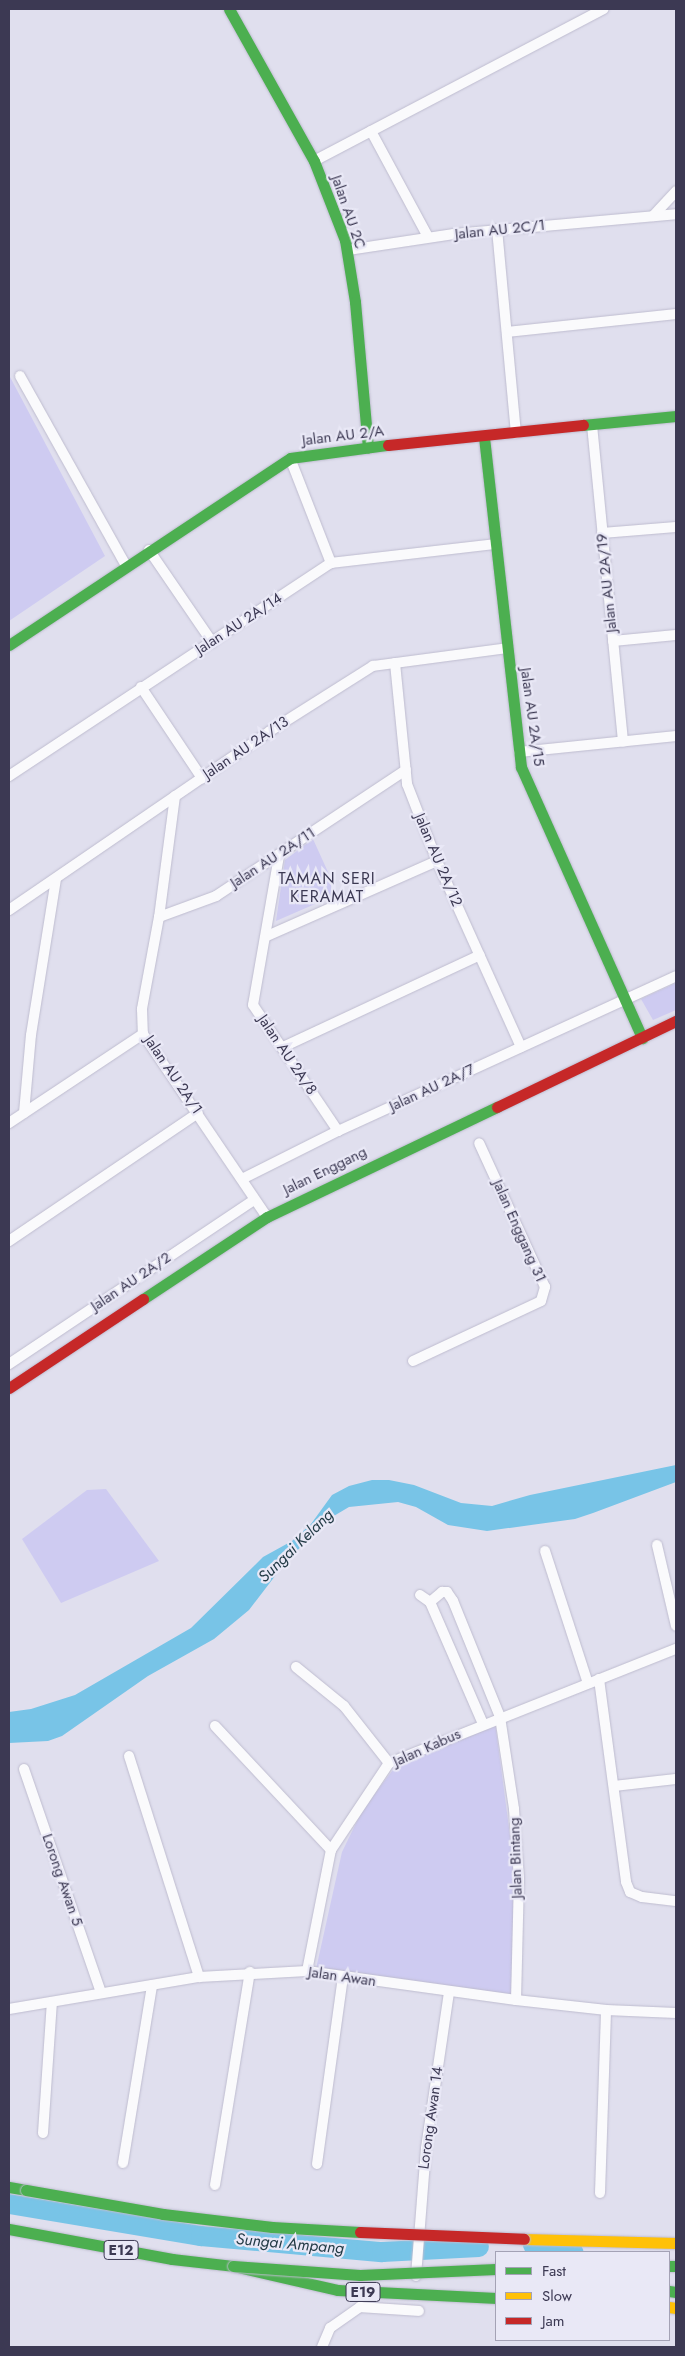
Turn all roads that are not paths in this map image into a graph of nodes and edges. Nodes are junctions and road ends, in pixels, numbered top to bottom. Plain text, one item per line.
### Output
1 (229, 9) edge
2 (602, 9) edge
3 (371, 131) junction
4 (314, 161) junction
5 (676, 191) edge
6 (676, 214) edge
7 (653, 216) junction
8 (497, 229) junction
9 (428, 238) junction
10 (348, 250) junction
11 (676, 314) edge
12 (506, 332) junction
13 (20, 376) dead end
14 (676, 416) edge
15 (592, 425) junction
16 (516, 433) junction
17 (484, 436) junction
18 (368, 447) junction
19 (290, 458) junction
20 (676, 527) edge
21 (602, 533) junction
22 (496, 544) junction
23 (149, 550) junction
24 (331, 564) junction
25 (126, 566) junction
26 (676, 635) edge
27 (212, 642) junction
28 (613, 642) junction
29 (9, 645) edge
30 (508, 648) junction
31 (395, 663) junction
32 (141, 687) junction
33 (675, 739) edge
34 (623, 741) junction
35 (519, 752) junction
36 (406, 770) junction
37 (9, 776) edge
38 (202, 778) junction
39 (175, 796) junction
40 (279, 856) junction
41 (437, 861) junction
42 (56, 879) junction
43 (9, 910) edge
44 (159, 917) junction
45 (268, 936) junction
46 (480, 955) junction
47 (676, 976) edge
48 (624, 999) junction
49 (676, 1021) edge
50 (144, 1034) junction
51 (642, 1038) junction
52 (282, 1047) junction
53 (521, 1047) junction
54 (24, 1113) junction
55 (198, 1113) junction
56 (9, 1123) edge
57 (338, 1131) junction
58 (479, 1143) dead end
59 (242, 1179) junction
60 (254, 1200) junction
61 (267, 1217) junction
62 (9, 1241) edge
63 (413, 1361) dead end
64 (9, 1364) edge
65 (9, 1388) edge
66 (658, 1545) dead end
67 (544, 1551) dead end
68 (420, 1595) dead end
69 (430, 1602) junction
70 (676, 1626) edge
71 (676, 1649) edge
72 (296, 1667) dead end
73 (598, 1679) junction
74 (588, 1683) junction
75 (500, 1717) junction
76 (483, 1724) junction
77 (215, 1726) dead end
78 (129, 1756) dead end
79 (389, 1763) junction
80 (24, 1769) dead end
81 (676, 1779) edge
82 (614, 1786) junction
83 (331, 1850) junction
84 (676, 1901) edge
85 (307, 1971) junction
86 (250, 1972) junction
87 (199, 1977) junction
88 (343, 1977) junction
89 (152, 1985) junction
90 (101, 1992) junction
91 (449, 1992) junction
92 (516, 2000) junction
93 (52, 2002) junction
94 (9, 2008) edge
95 (606, 2010) junction
96 (676, 2013) edge
97 (43, 2133) dead end
98 (123, 2163) dead end
99 (317, 2164) dead end
100 (215, 2185) dead end
101 (9, 2187) edge
102 (600, 2193) dead end
103 (9, 2229) edge
104 (676, 2232) edge
105 (604, 2240) junction
106 (676, 2243) edge
107 (233, 2266) junction
108 (495, 2270) edge
109 (415, 2283) dead end
110 (495, 2298) edge
111 (419, 2311) dead end
112 (322, 2347) edge

1 - 4 main road, Jalan AU 2C
2 - 3 street
3 - 4 street
3 - 9 street
4 - 10 main road, Jalan AU 2C
5 - 7 street
6 - 7 street, Jalan AU 2C/1
7 - 8 street, Jalan AU 2C/1
8 - 9 street, Jalan AU 2C/1
8 - 12 street
9 - 10 street, Jalan AU 2C/1
10 - 18 main road, Jalan AU 2C
11 - 12 street
12 - 16 street
13 - 25 street
14 - 15 main road, Jalan AU 2/A
15 - 16 main road, Jalan AU 2/A
15 - 21 street, Jalan AU 2A/19
16 - 17 main road, Jalan AU 2/A
17 - 18 main road, Jalan AU 2/A
17 - 22 main road, Jalan AU 2A/15
18 - 19 main road, Jalan AU 2/A
19 - 23 main road, Jalan AU 2/A
19 - 24 street
20 - 21 street
21 - 28 street, Jalan AU 2A/19
22 - 24 street, Jalan AU 2A/14
22 - 30 main road, Jalan AU 2A/15
23 - 25 main road, Jalan AU 2/A
23 - 27 street
24 - 27 street, Jalan AU 2A/14
25 - 29 main road, Jalan AU 2/A
26 - 28 street
27 - 32 street, Jalan AU 2A/14
28 - 34 street, Jalan AU 2A/19
30 - 31 street, Jalan AU 2A/13
30 - 35 main road, Jalan AU 2A/15
31 - 36 street, Jalan AU 2A/12
31 - 38 street, Jalan AU 2A/13
32 - 37 street, Jalan AU 2A/14
32 - 38 street
33 - 34 street
34 - 35 street
35 - 48 main road, Jalan AU 2A/15
36 - 40 street, Jalan AU 2A/11
36 - 41 street, Jalan AU 2A/12
38 - 39 street, Jalan AU 2A/13
39 - 42 street, Jalan AU 2A/13
39 - 44 street, Jalan AU 2A/1
40 - 44 street, Jalan AU 2A/11
40 - 45 street, Jalan AU 2A/8
41 - 45 street
41 - 46 street, Jalan AU 2A/12
42 - 43 street, Jalan AU 2A/13
42 - 54 street
44 - 50 street, Jalan AU 2A/1
45 - 52 street, Jalan AU 2A/8
46 - 52 street
46 - 53 street, Jalan AU 2A/12
47 - 48 street, Jalan AU 2A/7
48 - 51 main road, Jalan AU 2A/15
48 - 53 street, Jalan AU 2A/7
49 - 51 main road, Jalan Enggang
50 - 54 street
50 - 55 street, Jalan AU 2A/1
51 - 61 main road, Jalan Enggang
52 - 57 street, Jalan AU 2A/8
53 - 57 street, Jalan AU 2A/7
54 - 56 street
55 - 59 street, Jalan AU 2A/1
55 - 62 street
57 - 59 street, Jalan AU 2A/7
58 - 63 street, Jalan Enggang 31
59 - 60 street, Jalan AU 2A/1
60 - 61 street, Jalan AU 2A/1
60 - 64 street, Jalan AU 2A/2
61 - 65 main road, Jalan Enggang
66 - 70 street
67 - 74 street
68 - 69 street
69 - 75 street, Jalan Bintang
69 - 76 street
71 - 73 street, Jalan Kabus
72 - 79 street
73 - 74 street, Jalan Kabus
73 - 82 street
74 - 75 street, Jalan Kabus
75 - 76 street, Jalan Kabus
75 - 92 street, Jalan Bintang
76 - 79 street, Jalan Kabus
77 - 83 street
78 - 87 street
79 - 83 street, Jalan Kabus
80 - 90 street, Lorong Awan 5
81 - 82 street
82 - 84 street
83 - 85 street, Jalan Kabus
85 - 86 street, Jalan Awan
85 - 88 street, Jalan Awan
86 - 87 street, Jalan Awan
86 - 100 street
87 - 89 street, Jalan Awan
88 - 91 street, Jalan Awan
88 - 99 street
89 - 90 street, Jalan Awan
89 - 98 street
90 - 93 street, Jalan Awan
91 - 92 street, Jalan Awan
91 - 109 street, Lorong Awan 14
92 - 95 street, Jalan Awan
93 - 94 street, Jalan Awan
93 - 97 street
95 - 96 street, Jalan Awan
95 - 102 street
101 - 105 main road, bridge
103 - 107 main road, E12
104 - 105 main road
105 - 106 main road
107 - 108 main road, E12, bridge
107 - 110 main road, E19, bridge
111 - 112 street

